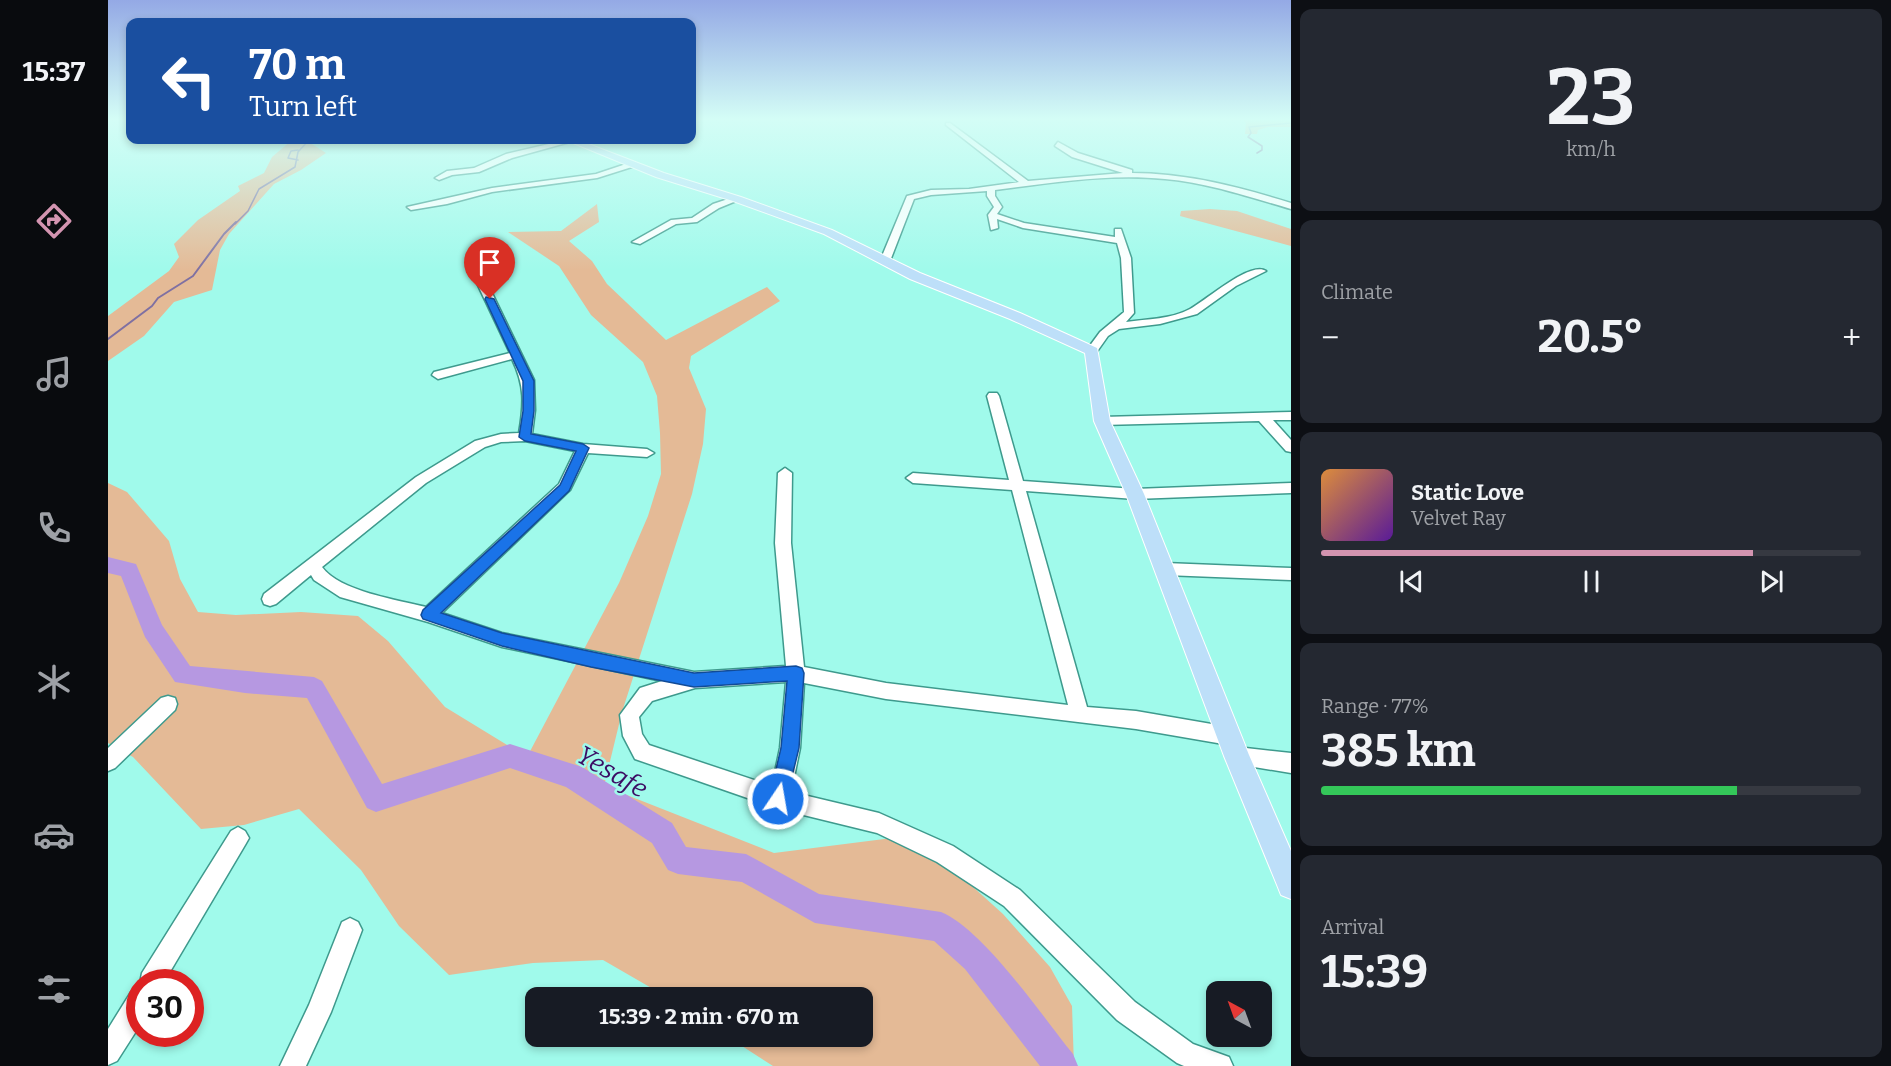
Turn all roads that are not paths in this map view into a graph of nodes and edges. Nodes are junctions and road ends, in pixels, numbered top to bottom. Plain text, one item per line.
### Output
1 (477, 170) edge
2 (615, 170) edge
3 (649, 170) edge
4 (1007, 170) edge
5 (1124, 170) edge
6 (1141, 175) junction
7 (439, 178) dead end
8 (1026, 184) junction
9 (991, 188) junction
10 (737, 199) junction
11 (1291, 206) edge
12 (411, 207) dead end
13 (992, 215) junction
14 (994, 228) dead end
15 (636, 242) dead end
16 (885, 261) junction
17 (472, 262) dead end
18 (1261, 271) dead end
19 (1116, 326) junction
20 (1092, 351) junction
21 (516, 355) junction
22 (438, 375) dead end
23 (993, 396) dead end
24 (1291, 416) edge
25 (1263, 417) junction
26 (1102, 421) junction
27 (525, 437) junction
28 (583, 448) junction
29 (1291, 448) edge
30 (647, 453) dead end
31 (785, 472) dead end
32 (913, 478) dead end
33 (1019, 486) junction
34 (1291, 488) edge
35 (1135, 494) junction
36 (312, 564) junction
37 (1165, 569) junction
38 (1291, 574) edge
39 (270, 599) dead end
40 (429, 615) junction
41 (796, 673) junction
42 (694, 680) junction
43 (168, 704) dead end
44 (1080, 715) junction
45 (1229, 736) junction
46 (1237, 756) junction
47 (108, 761) edge
48 (1291, 762) edge
49 (778, 799) junction
50 (238, 838) dead end
51 (1291, 885) edge
52 (351, 930) dead end
53 (159, 969) edge
54 (126, 1023) edge
55 (108, 1052) edge
56 (293, 1066) edge
57 (1220, 1066) edge

1 - 7 street
2 - 12 street
3 - 10 main road
4 - 8 street
5 - 6 street
6 - 8 street
6 - 11 street
8 - 9 street
9 - 13 street
9 - 16 street
10 - 15 street
10 - 16 main road
13 - 14 street
13 - 19 street
16 - 20 main road
17 - 21 street
18 - 19 street
19 - 20 street
20 - 26 main road
21 - 22 street
21 - 27 street
23 - 33 street
24 - 25 street
25 - 26 street
25 - 29 street
26 - 35 main road
27 - 28 street
27 - 36 street
28 - 30 street
28 - 40 street
31 - 41 street
32 - 33 street
33 - 35 street
33 - 44 street
34 - 35 street
35 - 37 main road
36 - 39 street
36 - 40 street
37 - 38 street
37 - 45 main road
40 - 42 street
41 - 42 street
41 - 44 street
41 - 49 street
42 - 49 street
43 - 47 street
44 - 45 street
45 - 46 main road
46 - 48 street
46 - 51 main road
49 - 57 street
50 - 53 street
52 - 56 street
54 - 55 street

